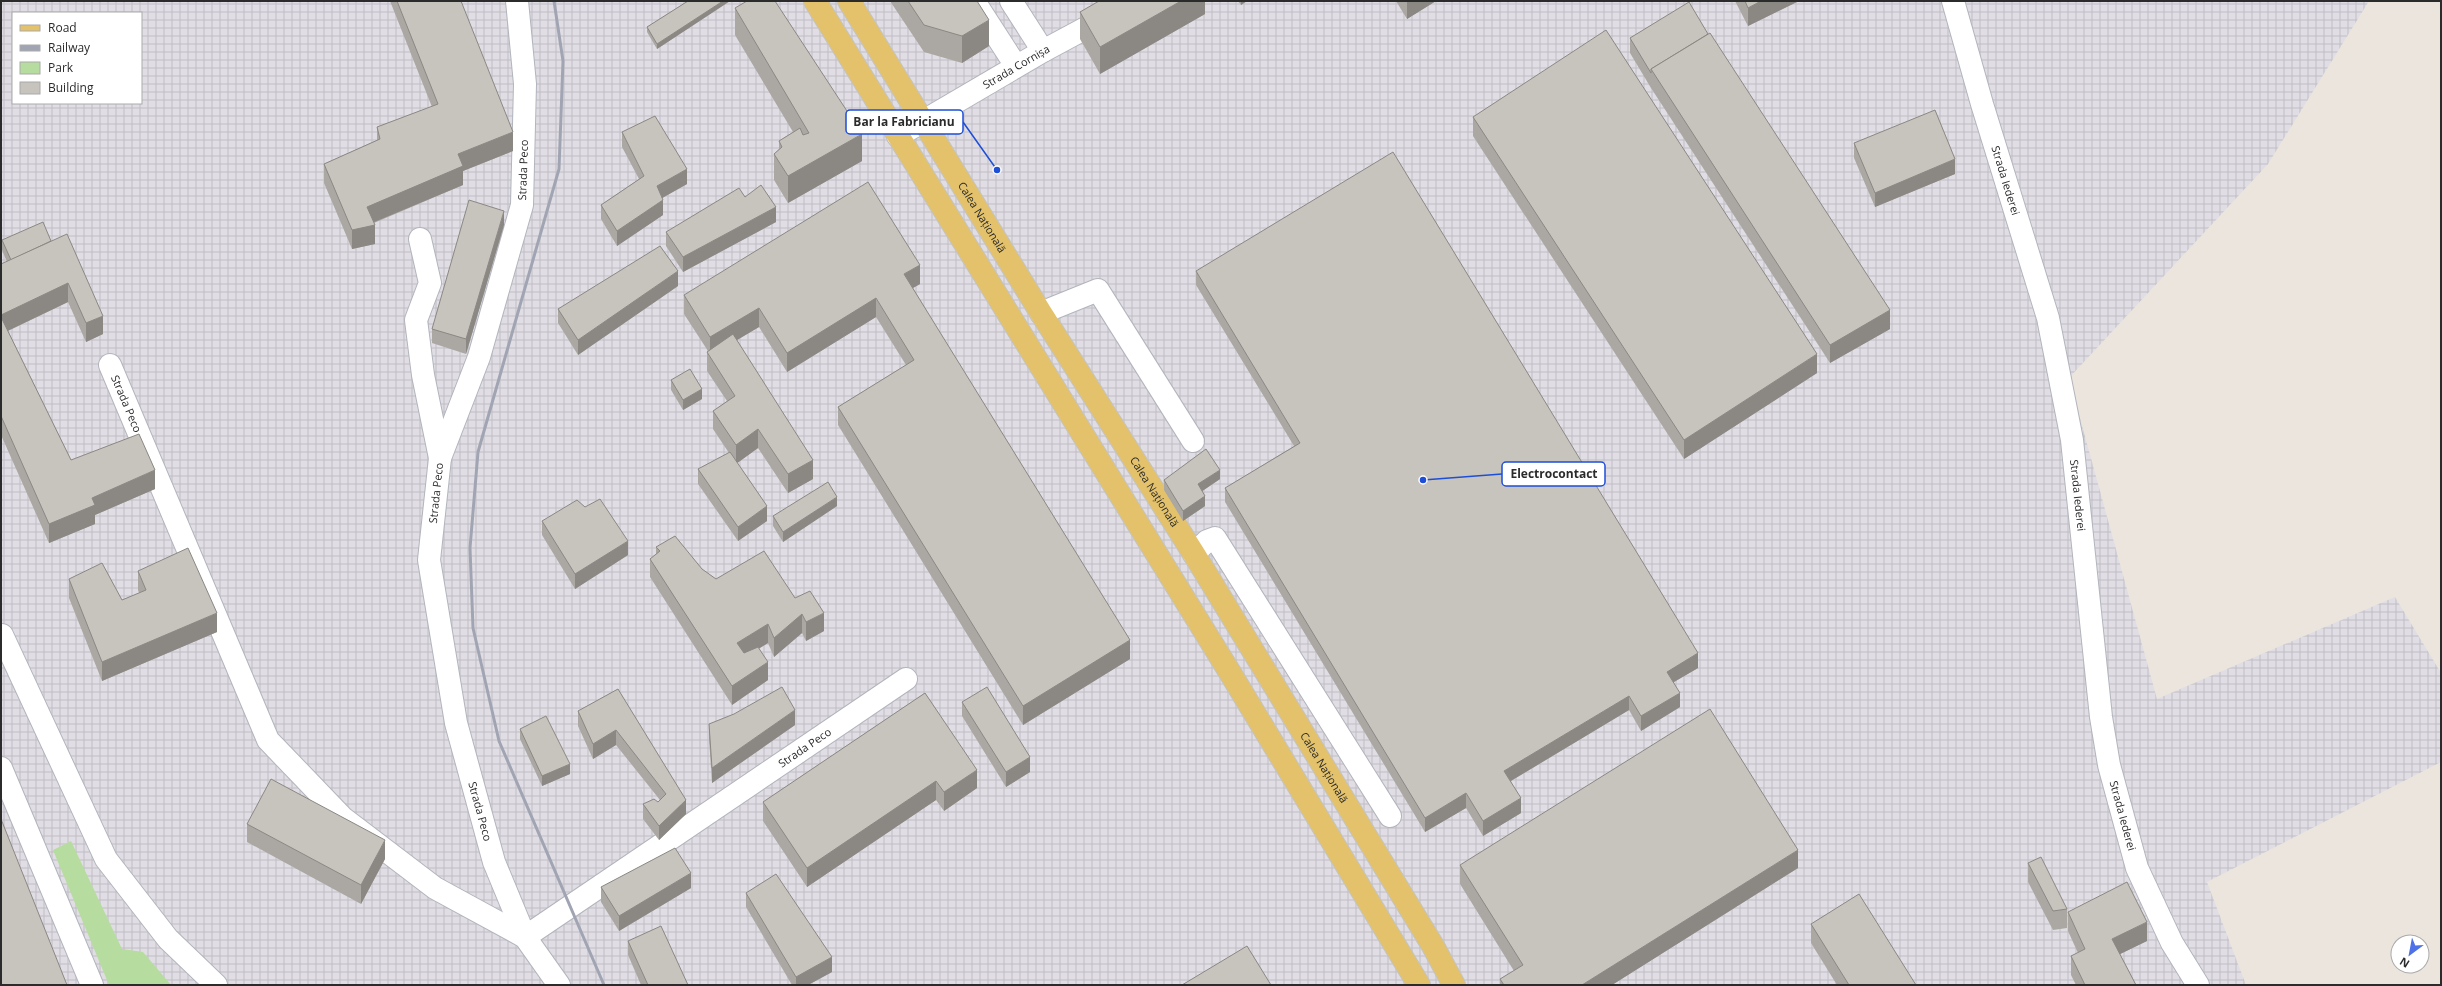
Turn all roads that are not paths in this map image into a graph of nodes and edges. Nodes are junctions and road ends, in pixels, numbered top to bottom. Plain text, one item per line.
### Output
1 (517, 1) edge
2 (815, 1) edge
3 (849, 1) edge
4 (974, 1) edge
5 (1011, 1) edge
6 (1136, 1) edge
7 (1953, 1) edge
8 (1043, 51) junction
9 (1016, 66) junction
10 (924, 121) junction
11 (898, 136) junction
12 (420, 239) dead end
13 (1041, 313) junction
14 (110, 365) dead end
15 (1193, 441) dead end
16 (440, 458) junction
17 (1194, 554) junction
18 (2, 635) edge
19 (906, 679) dead end
20 (1, 768) edge
21 (1390, 816) dead end
22 (525, 937) junction
23 (92, 985) edge
24 (216, 985) edge
25 (559, 985) edge
26 (1419, 985) edge
27 (1454, 985) edge
28 (2198, 985) edge

1 - 16 street, Strada Peco
2 - 11 main road
3 - 10 main road, Calea Națională
4 - 9 street
5 - 8 street
6 - 8 street, Strada Cornișa
7 - 28 street, Strada Iederei
8 - 9 street, Strada Cornișa
9 - 10 street, Strada Cornișa
10 - 11 street, Strada Cornișa
10 - 13 main road, Calea Națională
11 - 26 main road
12 - 16 street
13 - 15 street
13 - 17 main road, Calea Națională
14 - 22 street, Strada Peco
16 - 22 street, Strada Peco
17 - 21 street
17 - 27 main road, Calea Națională
18 - 24 street
19 - 22 street, Strada Peco
20 - 23 street
22 - 25 street, Strada Peco

